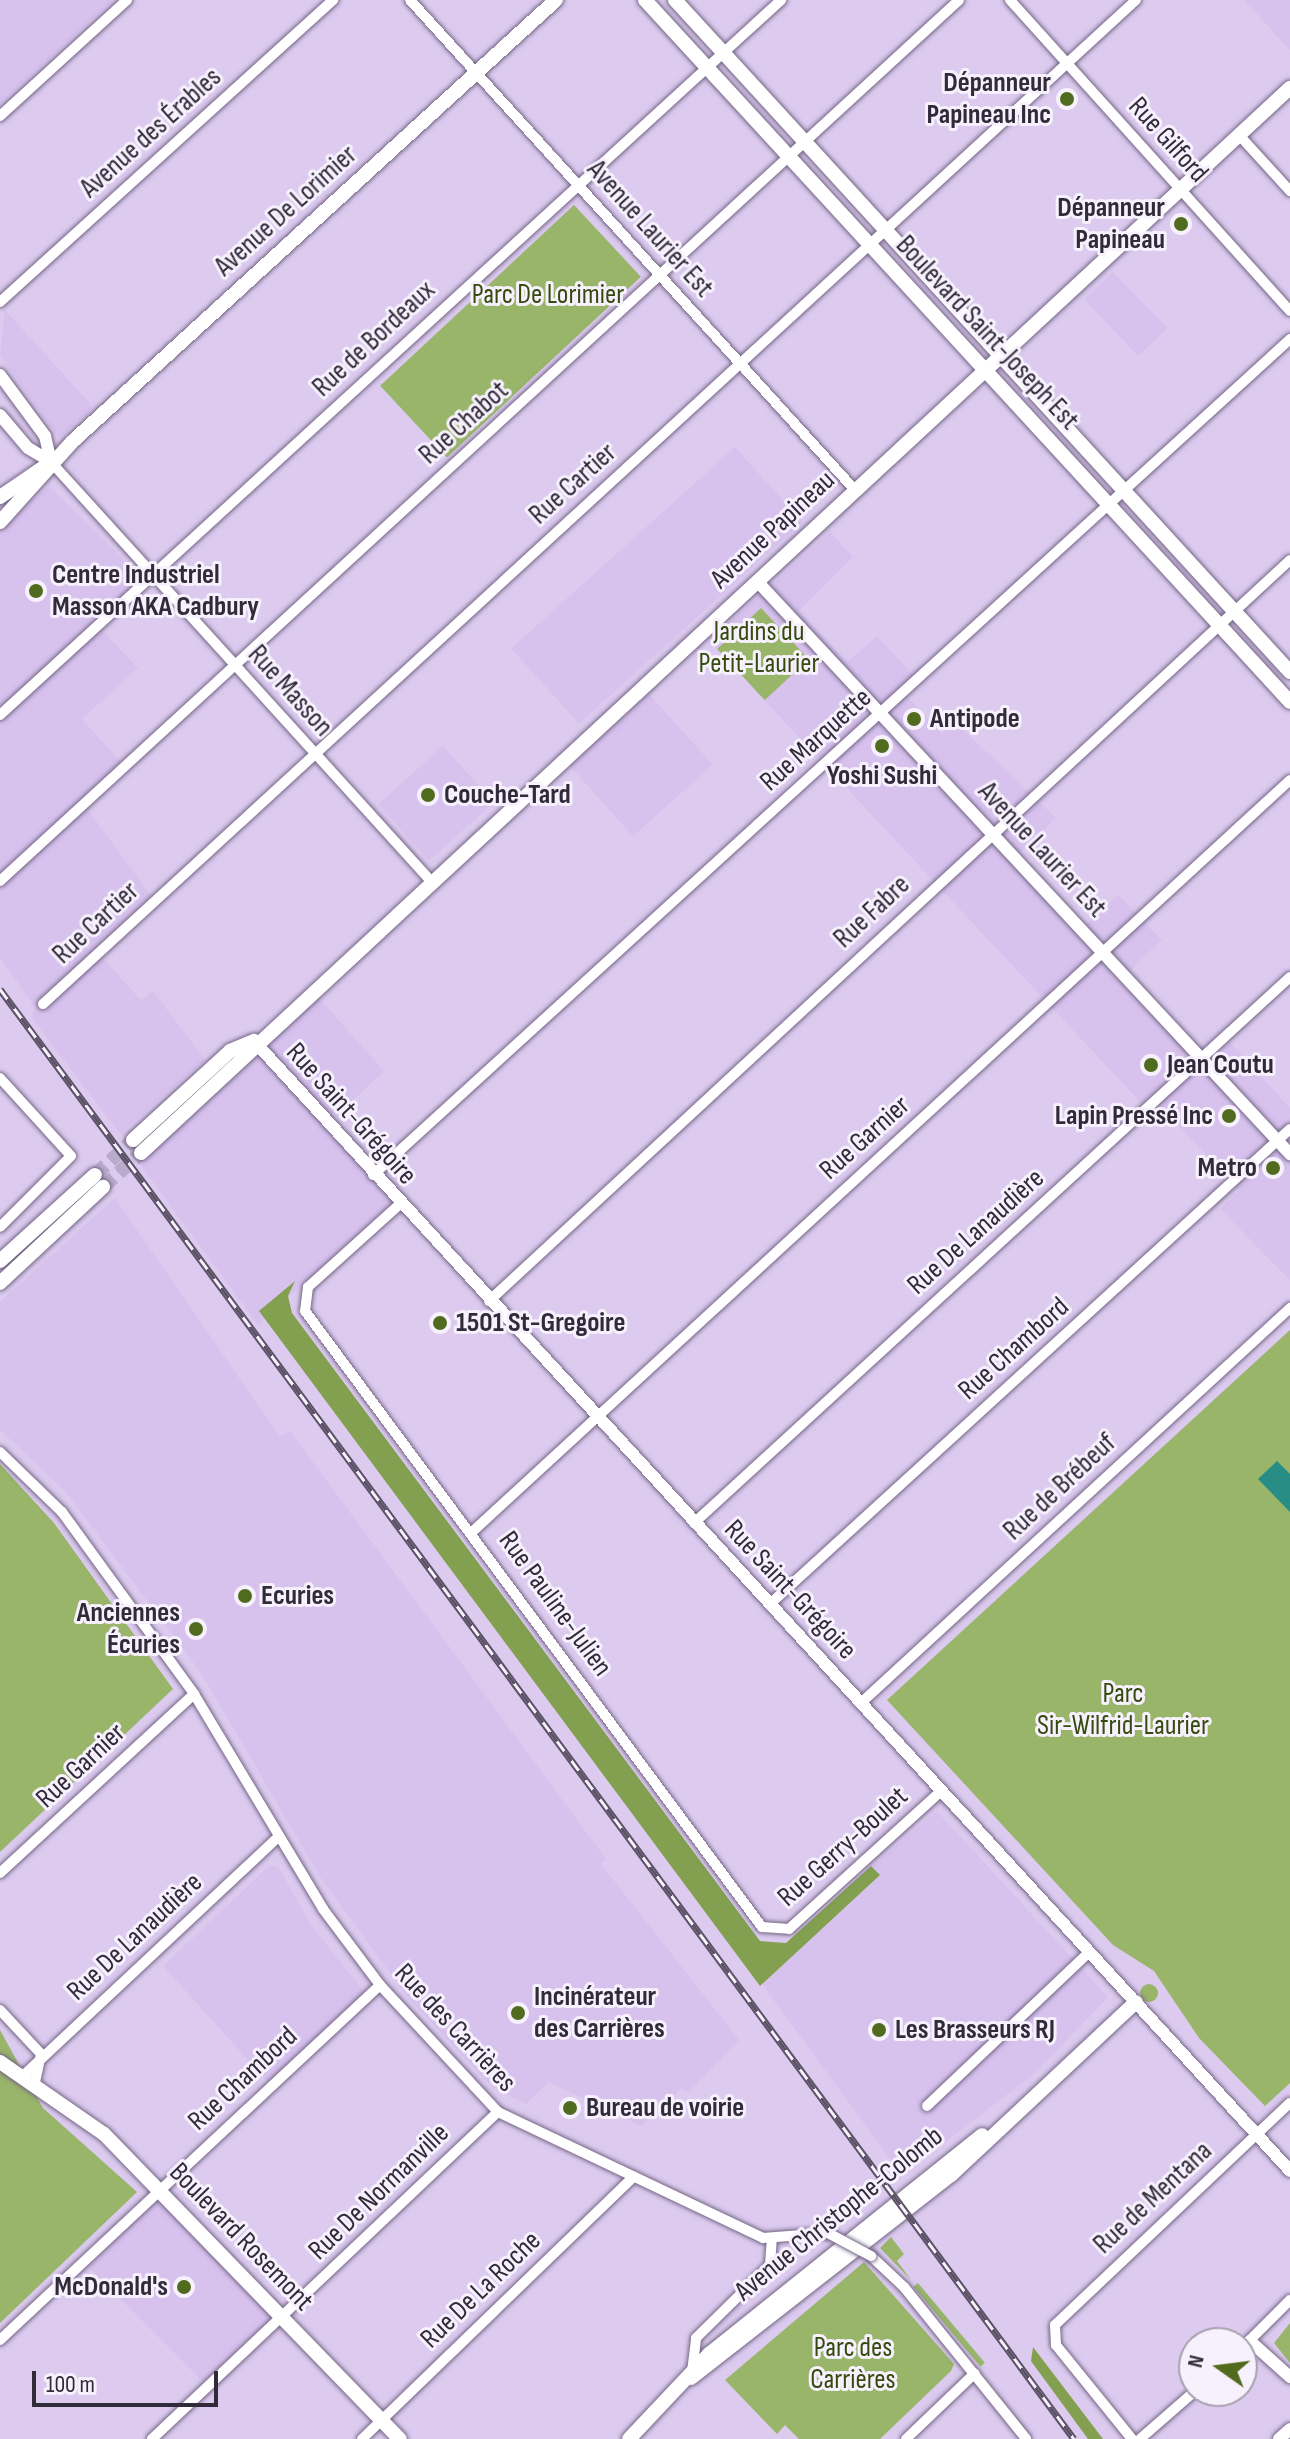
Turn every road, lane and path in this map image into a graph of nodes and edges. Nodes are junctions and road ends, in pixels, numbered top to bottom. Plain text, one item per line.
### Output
1 (127, 0) edge
2 (333, 0) edge
3 (410, 0) edge
4 (556, 0) edge
5 (645, 0) edge
6 (675, 0) edge
7 (781, 0) edge
8 (959, 0) edge
9 (1010, 0) edge
10 (1136, 0) edge
11 (722, 51) junction
12 (1067, 64) junction
13 (706, 67) junction
14 (476, 74) junction
15 (1290, 88) edge
16 (0, 116) edge
17 (1239, 135) junction
18 (804, 142) junction
19 (789, 156) junction
20 (576, 183) junction
21 (1181, 189) junction
22 (1290, 191) edge
23 (884, 230) junction
24 (869, 243) junction
25 (660, 276) junction
26 (0, 302) edge
27 (1290, 311) edge
28 (1290, 339) edge
29 (999, 355) junction
30 (740, 363) junction
31 (983, 370) junction
32 (0, 375) edge
33 (0, 415) edge
34 (51, 462) junction
35 (855, 490) junction
36 (1125, 492) junction
37 (0, 497) edge
38 (1110, 505) junction
39 (0, 522) edge
40 (1290, 560) edge
41 (152, 574) junction
42 (757, 581) junction
43 (1235, 611) junction
44 (1220, 625) junction
45 (234, 666) junction
46 (1290, 672) edge
47 (1290, 702) edge
48 (882, 714) junction
49 (0, 715) edge
50 (315, 755) junction
51 (1290, 780) edge
52 (993, 832) junction
53 (430, 880) junction
54 (0, 881) edge
55 (1104, 952) junction
56 (1290, 977) edge
57 (43, 1004) dead end
58 (254, 1041) junction
59 (1201, 1059) junction
60 (0, 1078) edge
61 (1290, 1129) edge
62 (1278, 1140) junction
63 (137, 1147) tunnel mouth
64 (1290, 1154) edge
65 (373, 1175) junction
66 (400, 1204) junction
67 (0, 1227) edge
68 (0, 1261) edge
69 (0, 1283) edge
70 (489, 1301) junction
71 (1290, 1308) edge
72 (594, 1418) junction
73 (0, 1452) edge
74 (694, 1523) junction
75 (472, 1532) junction
76 (770, 1604) junction
77 (194, 1694) junction
78 (862, 1702) junction
79 (941, 1791) junction
80 (279, 1836) junction
81 (0, 1873) edge
82 (775, 1933) joint
83 (1089, 1952) junction
84 (380, 1985) junction
85 (1136, 2002) junction
86 (0, 2010) edge
87 (41, 2054) junction
88 (0, 2062) edge
89 (30, 2078) junction
90 (1290, 2103) edge
91 (927, 2106) dead end
92 (498, 2112) junction
93 (1256, 2135) junction
94 (1290, 2171) edge
95 (634, 2176) junction
96 (160, 2191) junction
97 (772, 2238) junction
98 (1290, 2300) edge
99 (283, 2317) junction
100 (1258, 2332) edge
101 (0, 2340) edge
102 (1258, 2353) edge
103 (975, 2373) junction
104 (1290, 2377) edge
105 (691, 2378) junction
106 (1178, 2406) edge
107 (382, 2420) junction
108 (1290, 2429) edge
109 (152, 2439) edge
110 (362, 2439) edge
111 (400, 2439) edge
112 (629, 2439) edge
113 (906, 2439) edge
114 (1026, 2439) edge
115 (1132, 2439) edge
116 (1140, 2439) edge
117 (1279, 2439) edge

1 - 16 street
2 - 26 street, Avenue des Érables
3 - 14 street, Avenue Laurier Est
4 - 14 main road, Avenue De Lorimier
5 - 13 main road, Boulevard Saint-Joseph Est
6 - 11 main road, Boulevard Saint-Joseph Est
7 - 11 street, Rue de Bordeaux
8 - 18 street, Rue Chabot
9 - 12 street, Rue Gilford
10 - 12 street, Rue Cartier
11 - 13 street, Rue de Bordeaux
11 - 18 main road, Boulevard Saint-Joseph Est
12 - 21 street, Rue Gilford
12 - 23 street, Rue Cartier
13 - 19 main road, Boulevard Saint-Joseph Est
13 - 20 street, Rue de Bordeaux
14 - 20 street, Avenue Laurier Est
14 - 34 main road, Avenue De Lorimier
15 - 17 main road, Avenue Papineau
17 - 21 main road, Avenue Papineau
17 - 22 street
18 - 19 street, Rue Chabot
18 - 23 main road, Boulevard Saint-Joseph Est
19 - 24 main road, Boulevard Saint-Joseph Est
19 - 25 street, Rue Chabot
20 - 25 street, Avenue Laurier Est
20 - 41 street, Rue de Bordeaux
21 - 27 street, Rue Gilford
21 - 29 main road, Avenue Papineau
23 - 24 street, Rue Cartier
23 - 29 main road, Boulevard Saint-Joseph Est
24 - 30 street, Rue Cartier
24 - 31 main road, Boulevard Saint-Joseph Est
25 - 30 street, Avenue Laurier Est
25 - 45 street, Rue Chabot
28 - 36 street, Rue Marquette
29 - 31 main road, Avenue Papineau
29 - 36 main road, Boulevard Saint-Joseph Est
30 - 35 street, Avenue Laurier Est
30 - 50 street, Rue Cartier
31 - 35 main road, Avenue Papineau
31 - 38 main road, Boulevard Saint-Joseph Est
32 - 34 street, Rue Masson
33 - 34 street, Rue Masson
34 - 37 main road, Avenue De Lorimier
34 - 39 main road, Avenue De Lorimier
34 - 41 street, Rue Masson
35 - 42 main road, Avenue Papineau
36 - 38 street, Rue Marquette
36 - 43 main road, Boulevard Saint-Joseph Est
38 - 44 main road, Boulevard Saint-Joseph Est
38 - 48 street, Rue Marquette
40 - 43 street, Rue Fabre
41 - 45 street, Rue Masson
41 - 49 street, Rue de Bordeaux
42 - 48 street, Avenue Laurier Est
42 - 53 main road, Avenue Papineau
43 - 44 street, Rue Fabre
43 - 46 main road, Boulevard Saint-Joseph Est
44 - 47 main road, Boulevard Saint-Joseph Est
44 - 52 street, Rue Fabre
45 - 50 street, Rue Masson
45 - 54 street, Rue Chabot
48 - 52 street, Avenue Laurier Est
48 - 65 street, Rue Marquette
50 - 53 street, Rue Masson
50 - 57 street, Rue Cartier
51 - 55 street, Rue Garnier
52 - 55 street, Avenue Laurier Est
52 - 70 street, Rue Fabre
53 - 58 main road, Avenue Papineau
55 - 59 street, Avenue Laurier Est
55 - 72 street, Rue Garnier
56 - 59 street, Rue De Lanaudière
58 - 63 main road, Avenue Papineau
58 - 65 street, Rue Saint-Grégoire
59 - 62 street, Avenue Laurier Est
59 - 74 street, Rue De Lanaudière
60 - 67 street
61 - 62 street, Rue Chambord
62 - 64 street, Avenue Laurier Est
62 - 76 street, Rue Chambord
65 - 66 street, Rue Saint-Grégoire
66 - 70 street, Rue Saint-Grégoire
66 - 75 street, Rue Pauline-Julien
68 - 69 main road
70 - 72 street, Rue Saint-Grégoire
71 - 78 street, Rue de Brébeuf
72 - 74 street, Rue Saint-Grégoire
72 - 75 street, Rue Garnier
73 - 77 street, Rue des Carrières
74 - 76 street, Rue Saint-Grégoire
75 - 82 street, Rue Pauline-Julien
76 - 78 street, Rue Saint-Grégoire
77 - 80 street, Rue des Carrières
77 - 81 street, Rue Garnier
78 - 79 street, Rue Saint-Grégoire
79 - 82 street, Rue Gerry-Boulet
79 - 83 street, Rue Saint-Grégoire
80 - 84 street, Rue des Carrières
80 - 87 street, Rue De Lanaudière
83 - 85 street, Rue Saint-Grégoire
83 - 91 street
84 - 92 street, Rue des Carrières
84 - 96 street, Rue Chambord
85 - 93 street, Rue Saint-Grégoire
85 - 105 main road, Avenue Christophe-Colomb
86 - 87 street
87 - 89 street
88 - 89 main road, Boulevard Rosemont
89 - 96 main road, Boulevard Rosemont
90 - 93 street, Rue de Mentana
92 - 95 street, Rue des Carrières
92 - 99 street, Rue De Normanville
93 - 94 street, Rue Saint-Grégoire
93 - 115 street, Rue de Mentana
95 - 97 street, Rue des Carrières
95 - 107 street, Rue De La Roche
96 - 99 main road, Boulevard Rosemont
96 - 101 street, Rue Chambord
97 - 103 street, Rue des Carrières, bridge
97 - 105 street, Avenue Christophe-Colomb
98 - 100 street
99 - 107 main road, Boulevard Rosemont
99 - 109 street, Rue De Normanville
102 - 104 street
103 - 113 street
103 - 114 street, Rue des Carrières
105 - 112 main road, Avenue Christophe-Colomb
106 - 116 street
107 - 110 street, Rue De La Roche
107 - 111 main road, Boulevard Rosemont
108 - 117 street

